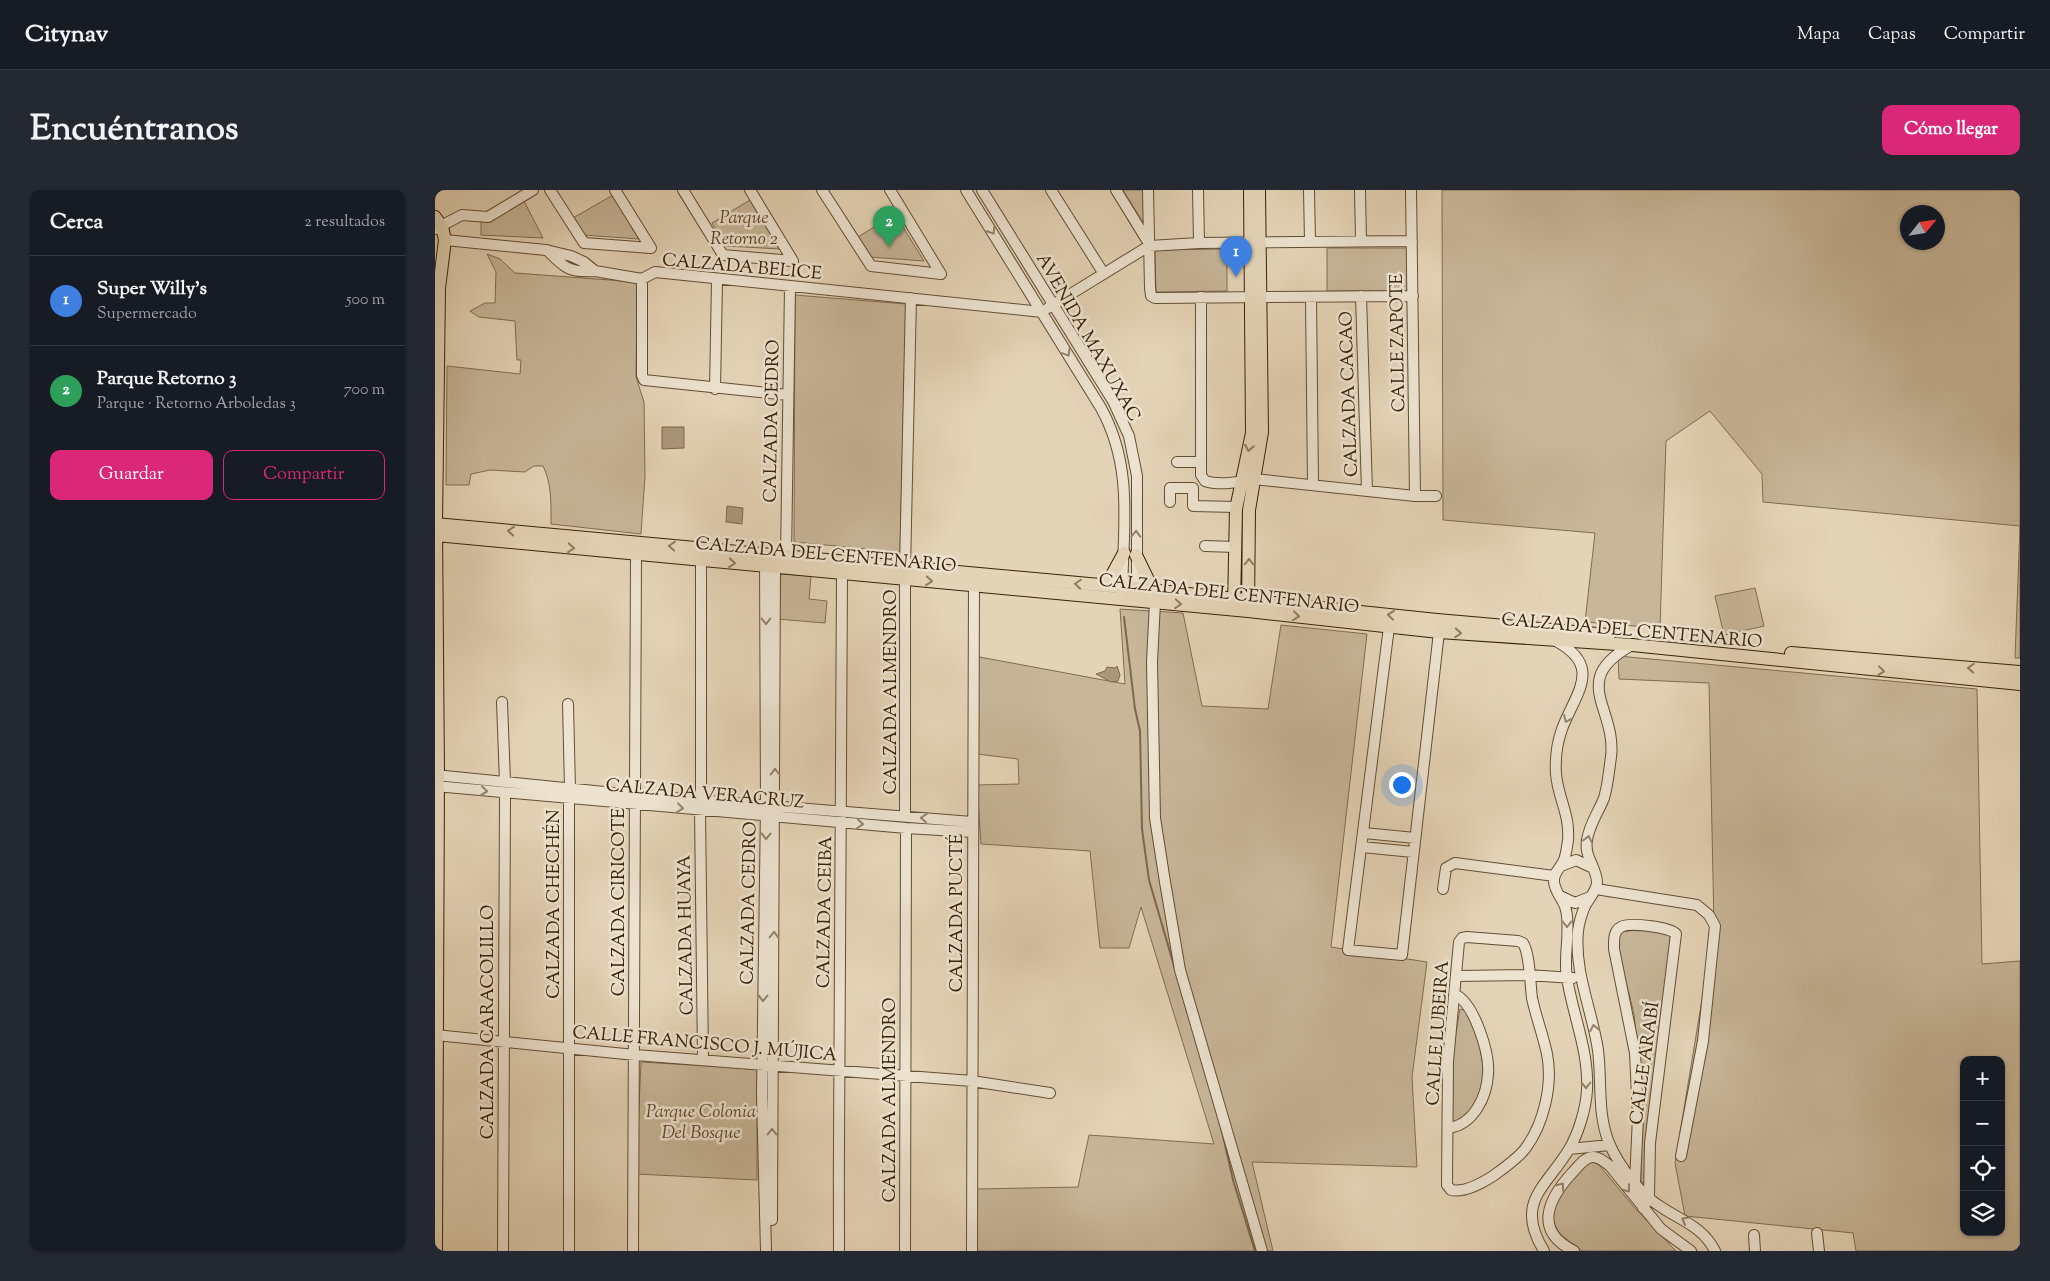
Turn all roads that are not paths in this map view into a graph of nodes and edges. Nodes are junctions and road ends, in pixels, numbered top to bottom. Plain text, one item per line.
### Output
1 (533, 190) edge
2 (550, 190) edge
3 (615, 190) edge
4 (683, 190) edge
5 (750, 190) edge
6 (823, 190) edge
7 (890, 190) edge
8 (966, 190) edge
9 (982, 190) edge
10 (1051, 190) edge
11 (1116, 190) edge
12 (1148, 190) edge
13 (1198, 190) edge
14 (1250, 190) edge
15 (1259, 190) edge
16 (1309, 190) edge
17 (1360, 190) edge
18 (1411, 190) edge
19 (440, 229) edge
20 (1361, 241) junction
21 (1412, 241) junction
22 (1310, 242) junction
23 (1199, 243) junction
24 (1256, 243) junction
25 (1149, 245) junction
26 (1104, 274) junction
27 (642, 279) junction
28 (717, 280) junction
29 (790, 287) junction
30 (1311, 296) junction
31 (1361, 296) junction
32 (1413, 296) junction
33 (1201, 297) junction
34 (1256, 297) junction
35 (911, 298) junction
36 (1053, 305) junction
37 (1042, 312) junction
38 (715, 388) junction
39 (787, 395) junction
40 (1177, 462) dead end
41 (1201, 462) junction
42 (1254, 479) junction
43 (1240, 482) junction
44 (1313, 485) junction
45 (1367, 491) junction
46 (1415, 496) junction
47 (1436, 496) dead end
48 (1123, 499) junction
49 (1137, 500) junction
50 (1170, 502) dead end
51 (1237, 507) junction
52 (435, 529) edge
53 (1205, 546) dead end
54 (1236, 547) junction
55 (636, 554) junction
56 (1130, 554) junction
57 (701, 560) junction
58 (773, 560) junction
59 (841, 573) junction
60 (906, 573) junction
61 (974, 580) junction
62 (1101, 585) junction
63 (1122, 593) junction
64 (1137, 594) junction
65 (1154, 596) junction
66 (1235, 604) junction
67 (1248, 605) junction
68 (1389, 627) junction
69 (1439, 632) junction
70 (1553, 640) junction
71 (1654, 643) junction
72 (1632, 645) junction
73 (2020, 672) edge
74 (2020, 684) edge
75 (436, 692) edge
76 (502, 702) dead end
77 (568, 704) dead end
78 (437, 781) edge
79 (505, 788) junction
80 (570, 793) junction
81 (634, 799) junction
82 (701, 805) junction
83 (771, 811) junction
84 (842, 817) junction
85 (905, 817) junction
86 (973, 827) junction
87 (906, 828) junction
88 (1363, 833) junction
89 (1415, 838) junction
90 (1362, 847) junction
91 (1413, 852) junction
92 (1561, 866) junction
93 (1591, 867) junction
94 (1554, 876) junction
95 (1443, 888) dead end
96 (1593, 893) junction
97 (1560, 896) junction
98 (1528, 975) junction
99 (1457, 976) junction
100 (1567, 978) junction
101 (1581, 978) junction
102 (1455, 995) junction
103 (435, 1035) edge
104 (503, 1042) junction
105 (569, 1049) junction
106 (635, 1055) junction
107 (703, 1060) junction
108 (767, 1065) junction
109 (838, 1070) junction
110 (905, 1075) junction
111 (972, 1081) junction
112 (1050, 1093) dead end
113 (1448, 1128) junction
114 (436, 1129) edge
115 (1610, 1145) junction
116 (1569, 1149) junction
117 (1681, 1156) dead end
118 (1635, 1182) junction
119 (1649, 1196) junction
120 (435, 1202) edge
121 (1643, 1208) junction
122 (1817, 1233) dead end
123 (1754, 1235) dead end
124 (436, 1251) edge
125 (503, 1251) edge
126 (569, 1251) edge
127 (633, 1251) edge
128 (766, 1251) edge
129 (772, 1251) edge
130 (839, 1251) edge
131 (905, 1251) edge
132 (971, 1251) edge
133 (1262, 1251) edge
134 (1544, 1251) edge
135 (1574, 1251) edge
136 (1691, 1251) edge
137 (1715, 1251) edge
138 (1755, 1251) edge
139 (1819, 1251) edge

1 - 19 street
2 - 3 street
4 - 5 street
6 - 7 street
8 -> 37 street, AVENIDA MAXUXAC
9 - 36 street, AVENIDA MAXUXAC
10 - 26 street
11 - 25 street
12 - 25 street
13 - 23 street
14 - 24 main road
15 - 24 main road
16 - 22 street
17 - 20 street
18 - 21 street, CALLE ZAPOTE
19 - 27 street, CALZADA BELICE
19 - 52 main road
20 - 21 street
20 - 22 street
21 - 32 street, CALLE ZAPOTE
22 - 24 street
23 - 24 street
23 - 25 street
24 - 34 main road
25 - 26 street
25 - 33 street
26 - 36 street
27 - 28 street, CALZADA BELICE
27 - 38 street
28 - 29 street, CALZADA BELICE
28 - 38 street
29 - 35 street, CALZADA BELICE
29 - 39 street, CALZADA CEDRO
30 - 31 street
30 - 34 street
30 - 44 street
31 - 32 street
31 - 45 street, CALZADA CACAO
32 - 46 street, CALLE ZAPOTE
33 - 34 street
33 - 41 street
34 - 42 main road
34 -> 43 main road
35 - 37 street, CALZADA BELICE
35 - 60 street, CALZADA ALMENDRO
36 - 37 street
36 - 49 street, AVENIDA MAXUXAC
37 -> 48 street, AVENIDA MAXUXAC
38 - 39 street
39 - 58 street, CALZADA CEDRO
40 - 41 street
41 - 43 street
42 - 43 street
42 - 44 street
67 -> 42 main road
43 - 51 main road
44 - 45 street
45 - 46 street
46 - 47 street
48 - 49 street
48 - 56 street, AVENIDA MAXUXAC
56 -> 49 street, AVENIDA MAXUXAC
50 - 51 street
51 - 54 main road
52 -> 55 main road, CALZADA DEL CENTENARIO
58 -> 52 main road, CALZADA DEL CENTENARIO
52 - 75 main road
53 - 54 street
54 - 66 main road
55 - 57 main road, CALZADA DEL CENTENARIO
55 - 81 street, CALZADA CIRICOTE
56 - 62 main road
56 - 63 street, AVENIDA MAXUXAC
56 - 64 street, AVENIDA MAXUXAC
56 - 65 main road
57 -> 58 main road, CALZADA DEL CENTENARIO
57 - 82 street, CALZADA HUAYA
58 - 59 main road, CALZADA DEL CENTENARIO
58 - 60 main road, CALZADA DEL CENTENARIO
58 - 83 street, CALZADA CEDRO
59 - 60 main road, CALZADA DEL CENTENARIO
59 - 84 street, CALZADA CEIBA
60 - 61 main road, CALZADA DEL CENTENARIO
60 - 85 street, CALZADA ALMENDRO
62 -> 61 main road, CALZADA DEL CENTENARIO
61 - 63 main road, CALZADA DEL CENTENARIO
61 - 86 street, CALZADA PUCTÉ
62 - 63 main road, CALZADA DEL CENTENARIO
63 - 64 main road, CALZADA DEL CENTENARIO
64 - 65 main road, CALZADA DEL CENTENARIO
65 - 66 main road, CALZADA DEL CENTENARIO
65 - 133 street
66 - 67 main road, CALZADA DEL CENTENARIO
67 -> 68 main road, CALZADA DEL CENTENARIO
71 -> 67 main road, CALZADA DEL CENTENARIO
68 - 69 main road, CALZADA DEL CENTENARIO
68 - 88 street
69 -> 70 main road, CALZADA DEL CENTENARIO
69 - 89 street
70 - 72 main road, CALZADA DEL CENTENARIO
70 -> 92 street
71 - 72 main road, CALZADA DEL CENTENARIO
73 -> 71 main road, CALZADA DEL CENTENARIO
71 -> 74 main road, CALZADA DEL CENTENARIO
93 -> 72 street
75 - 78 main road
76 - 79 street, CALZADA CARACOLILLO
77 - 80 street, CALZADA CHECHÉN
78 - 79 street, CALZADA VERACRUZ
78 - 103 main road
79 - 80 street, CALZADA VERACRUZ
79 - 104 street, CALZADA CARACOLILLO
80 - 81 street, CALZADA VERACRUZ
80 - 105 street, CALZADA CHECHÉN
81 - 82 street, CALZADA VERACRUZ
81 - 106 street, CALZADA CIRICOTE
82 - 83 street, CALZADA VERACRUZ
82 - 107 street, CALZADA HUAYA
83 - 84 street, CALZADA VERACRUZ
83 - 108 street, CALZADA CEDRO
84 - 85 street, CALZADA VERACRUZ
84 -> 87 street, CALZADA VERACRUZ
84 - 109 street, CALZADA CEIBA
86 -> 85 street, CALZADA VERACRUZ
86 - 87 street, CALZADA VERACRUZ
86 - 111 street, CALZADA PUCTÉ
87 - 110 street, CALZADA ALMENDRO
88 - 89 street
88 - 90 street
89 - 91 street
90 - 91 street
90 - 91 street
92 - 93 street
92 - 94 street
93 - 96 street
94 - 95 street
94 - 97 street
96 - 97 street
96 - 101 street
96 - 117 street
97 -> 100 street
98 - 99 street
98 - 99 street, CALLE LUBEIRA
98 - 100 street
98 - 113 street, CALLE LUBEIRA
99 - 102 street, CALLE LUBEIRA
100 - 101 street
100 -> 116 street
115 -> 101 street
102 - 113 street, CALLE LUBEIRA
102 - 113 street
103 - 104 street, CALLE FRANCISCO J. MÚJICA
103 - 114 main road
104 - 105 street, CALLE FRANCISCO J. MÚJICA
104 - 125 street, CALZADA CARACOLILLO
105 - 106 street, CALLE FRANCISCO J. MÚJICA
105 - 126 street, CALZADA CHECHÉN
106 - 107 street, CALLE FRANCISCO J. MÚJICA
106 - 127 street, CALZADA CIRICOTE
107 - 108 street, CALLE FRANCISCO J. MÚJICA
108 - 109 street, CALLE FRANCISCO J. MÚJICA
108 - 128 street, CALZADA CEDRO
129 -> 108 street, CALZADA CEDRO
109 - 110 street, CALLE FRANCISCO J. MÚJICA
109 - 130 street, CALZADA CEIBA
110 - 111 street, CALLE FRANCISCO J. MÚJICA
110 - 131 street, CALZADA ALMENDRO
111 - 112 street, CALLE FRANCISCO J. MÚJICA
111 - 132 street, CALZADA PUCTÉ
114 - 120 main road
115 - 116 street
115 - 118 street
116 - 134 street
118 - 119 street
118 - 119 street, CALLE ARABÍ
119 - 121 street
137 -> 119 street
120 - 124 main road
135 -> 121 street
121 - 136 street
122 - 139 street
123 - 138 street

